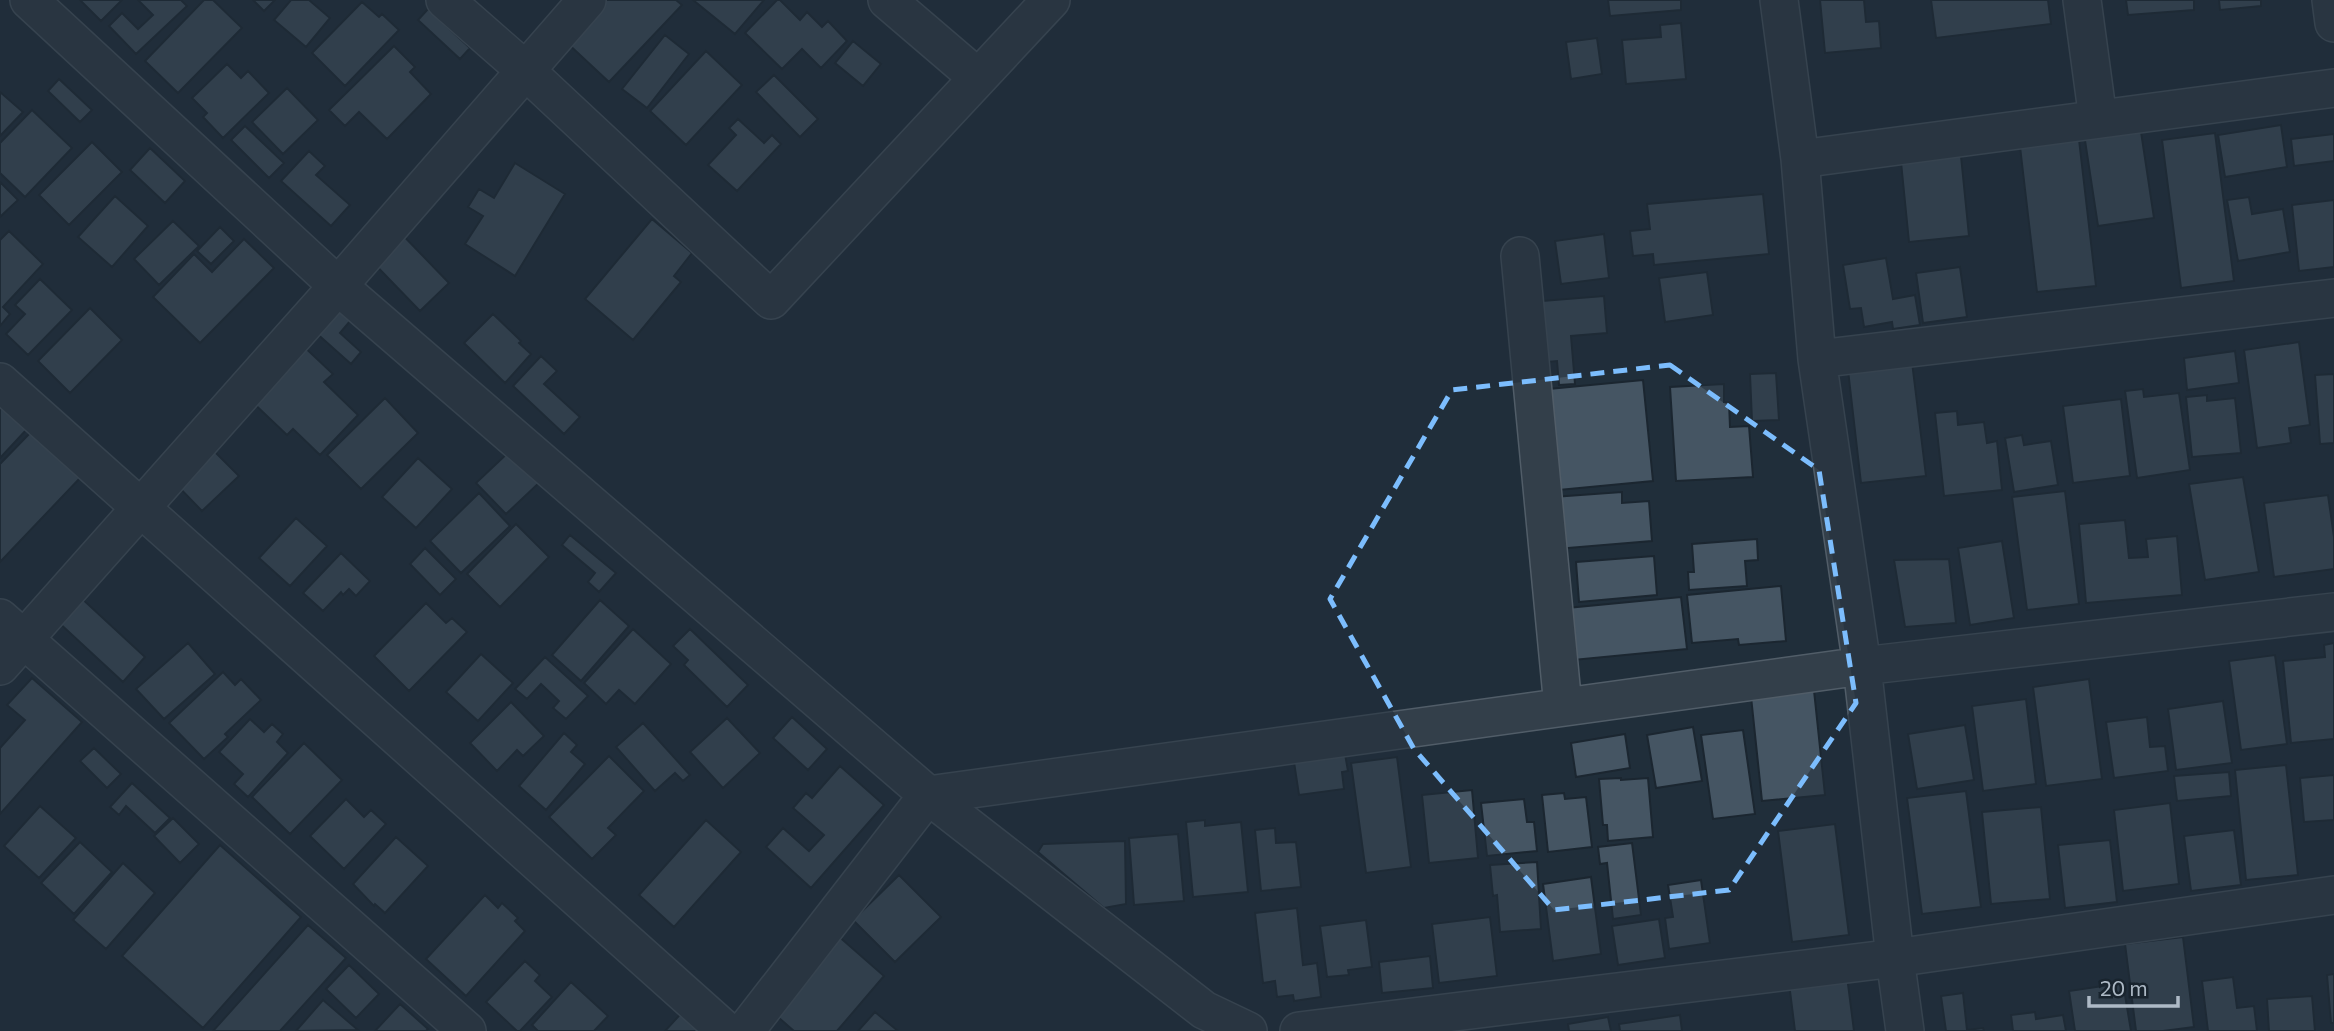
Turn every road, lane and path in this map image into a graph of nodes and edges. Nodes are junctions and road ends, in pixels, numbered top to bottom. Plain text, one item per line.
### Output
1 (29, 0) edge
2 (445, 0) edge
3 (587, 0) edge
4 (887, 0) edge
5 (1051, 0) edge
6 (1780, 0) edge
7 (2082, 0) edge
8 (2331, 0) edge
9 (2334, 23) edge
10 (526, 72) junction
11 (977, 78) junction
12 (2334, 88) edge
13 (2098, 119) junction
14 (1800, 159) junction
15 (1520, 256) dead end
16 (338, 286) junction
17 (2334, 298) edge
18 (1817, 359) junction
19 (0, 382) edge
20 (140, 507) junction
21 (2334, 612) edge
22 (12, 628) edge
23 (0, 666) edge
24 (1862, 666) junction
25 (1563, 707) junction
26 (928, 795) junction
27 (2334, 895) edge
28 (1895, 958) junction
29 (467, 1031) edge
30 (726, 1031) edge
31 (745, 1031) edge
32 (1248, 1031) edge
33 (1298, 1031) edge
34 (1905, 1031) edge

1 - 16 street
2 - 10 street
3 - 10 street
4 - 11 street
5 - 11 street
6 - 14 street
7 - 13 street
8 - 9 street
10 - 11 street
10 - 16 street
12 - 13 street
13 - 14 street
14 - 18 street
15 - 25 street
16 - 20 street
16 - 26 street
17 - 18 street
18 - 24 street
19 - 20 street
20 - 22 street
20 - 30 street
21 - 24 street
22 - 23 street
22 - 29 street
24 - 25 street
24 - 28 street
25 - 26 street
26 - 31 street
26 - 32 street
27 - 28 street
28 - 33 street
28 - 34 street

